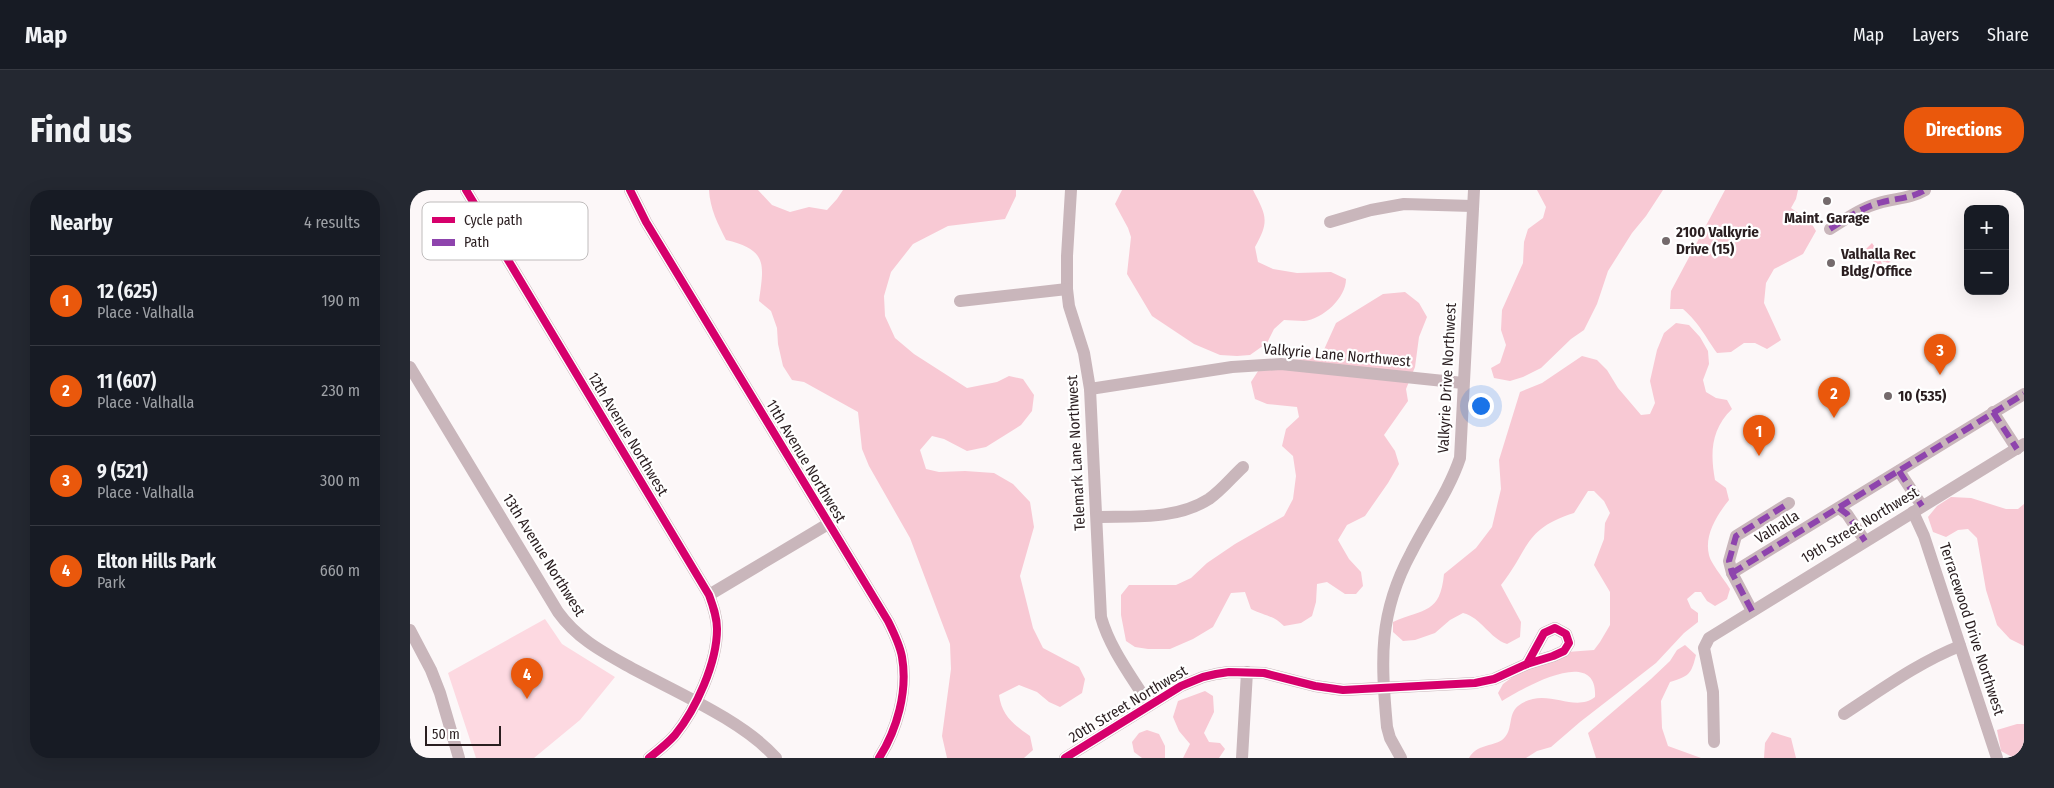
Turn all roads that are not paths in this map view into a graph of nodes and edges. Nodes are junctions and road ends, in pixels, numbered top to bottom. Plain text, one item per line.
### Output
1 (466, 190) edge
2 (630, 190) edge
3 (1071, 190) edge
4 (1474, 190) edge
5 (1924, 190) edge
6 (473, 202) edge
7 (1472, 206) junction
8 (1330, 222) dead end
9 (1830, 229) dead end
10 (508, 260) edge
11 (1067, 289) junction
12 (960, 301) dead end
13 (410, 367) edge
14 (1463, 384) junction
15 (1090, 389) junction
16 (2024, 394) edge
17 (1994, 412) junction
18 (2020, 447) edge
19 (1243, 467) dead end
20 (1899, 471) junction
21 (1789, 503) dead end
22 (1839, 508) junction
23 (1918, 509) junction
24 (1097, 516) junction
25 (828, 524) junction
26 (1865, 541) junction
27 (1732, 573) junction
28 (709, 595) junction
29 (1752, 611) junction
30 (410, 630) edge
31 (1960, 646) junction
32 (1527, 664) dead end
33 (1247, 672) junction
34 (1384, 688) junction
35 (695, 702) junction
36 (1149, 705) junction
37 (1844, 714) dead end
38 (1714, 742) dead end
39 (459, 758) edge
40 (649, 758) edge
41 (776, 758) edge
42 (879, 758) edge
43 (1065, 758) edge
44 (1242, 758) edge
45 (1401, 758) edge
46 (1997, 758) edge

1 - 6 street, 12th Avenue Northwest
2 - 25 street, 11th Avenue Northwest
3 - 11 street, Telemark Lane Northwest
4 - 7 street, Valkyrie Drive Northwest
5 - 9 street
7 - 8 street
7 - 14 street, Valkyrie Drive Northwest
10 - 28 street, 12th Avenue Northwest
11 - 12 street
11 - 15 street, Telemark Lane Northwest
13 - 35 street, 13th Avenue Northwest
14 - 15 street, Valkyrie Lane Northwest
14 - 34 street, Valkyrie Drive Northwest
15 - 24 street, Telemark Lane Northwest
16 - 17 street, Valhalla
17 - 18 street
17 - 20 street, Valhalla
18 - 23 street, 19th Street Northwest
19 - 24 street
20 - 22 street, Valhalla
20 - 23 street
21 - 27 street, Valhalla
22 - 26 street
22 - 27 street, Valhalla
23 - 26 street, 19th Street Northwest
23 - 31 street, Terracewood Drive Northwest
24 - 36 street, Telemark Lane Northwest
25 - 28 street
25 - 42 street, 11th Avenue Northwest
26 - 29 street, 19th Street Northwest
27 - 29 street, Valhalla
28 - 35 street, 12th Avenue Northwest
29 - 38 street, 19th Street Northwest
30 - 39 street
31 - 37 street
31 - 46 street, Terracewood Drive Northwest
32 - 34 street, 20th Street Northwest
33 - 34 street, 20th Street Northwest
33 - 36 street, 20th Street Northwest
33 - 44 street
34 - 45 street, Valkyrie Drive Northwest
35 - 40 street, 12th Avenue Northwest
35 - 41 street, 13th Avenue Northwest
36 - 43 street, 20th Street Northwest

